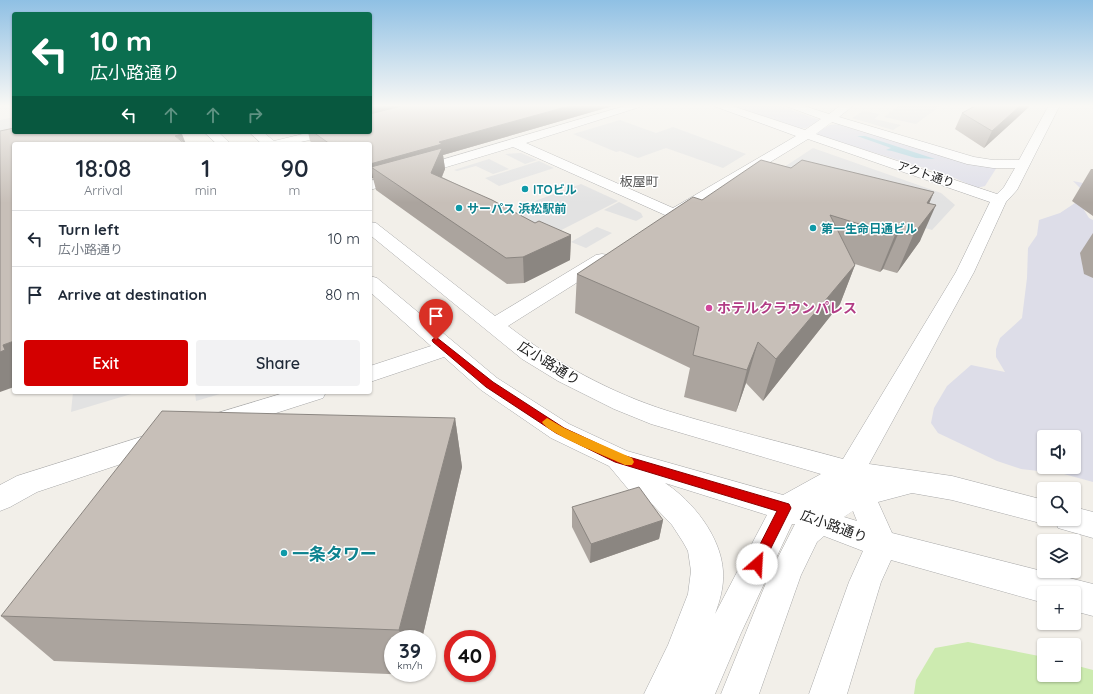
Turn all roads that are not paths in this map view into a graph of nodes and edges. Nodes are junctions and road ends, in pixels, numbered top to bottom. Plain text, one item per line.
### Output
1 (304, 137) edge
2 (533, 137) edge
3 (797, 137) edge
4 (829, 137) edge
5 (847, 137) edge
6 (883, 137) edge
7 (1038, 137) edge
8 (284, 142) edge
9 (514, 143) junction
10 (855, 143) dead end
11 (1024, 164) junction
12 (372, 185) edge
13 (999, 200) junction
14 (674, 214) junction
15 (654, 226) edge
16 (372, 229) edge
17 (614, 251) edge
18 (372, 284) edge
19 (494, 326) junction
20 (446, 349) junction
21 (372, 373) edge
22 (308, 394) edge
23 (619, 459) junction
24 (855, 483) junction
25 (0, 499) edge
26 (785, 508) junction
27 (1037, 510) edge
28 (819, 520) junction
29 (1081, 522) edge
30 (1093, 525) edge
31 (882, 544) junction
32 (1040, 586) edge
33 (1081, 597) edge
34 (1093, 600) edge
35 (663, 694) edge
36 (696, 694) edge
37 (740, 694) edge
38 (828, 694) edge

1 - 8 street
2 - 9 street
3 - 14 street
4 - 13 street, アクト通り
5 - 10 street
6 - 11 street, アクト通り
7 - 11 street
9 - 12 street
9 - 14 street
11 - 13 street
13 - 24 street
14 - 15 street
16 - 19 street, 広小路通り
17 - 19 street
18 - 20 street, 広小路通り
19 - 24 street, 広小路通り
20 - 21 street
20 - 23 street, 広小路通り
22 - 25 street
23 - 26 street, 広小路通り
23 - 35 street
24 - 26 street
24 - 27 street
24 - 28 street
24 - 31 street
26 - 28 street, 広小路通り
26 - 36 street
28 - 31 street, 広小路通り
28 - 37 street
29 - 30 street
31 - 32 street, 広小路通り
31 - 38 street
33 - 34 street

